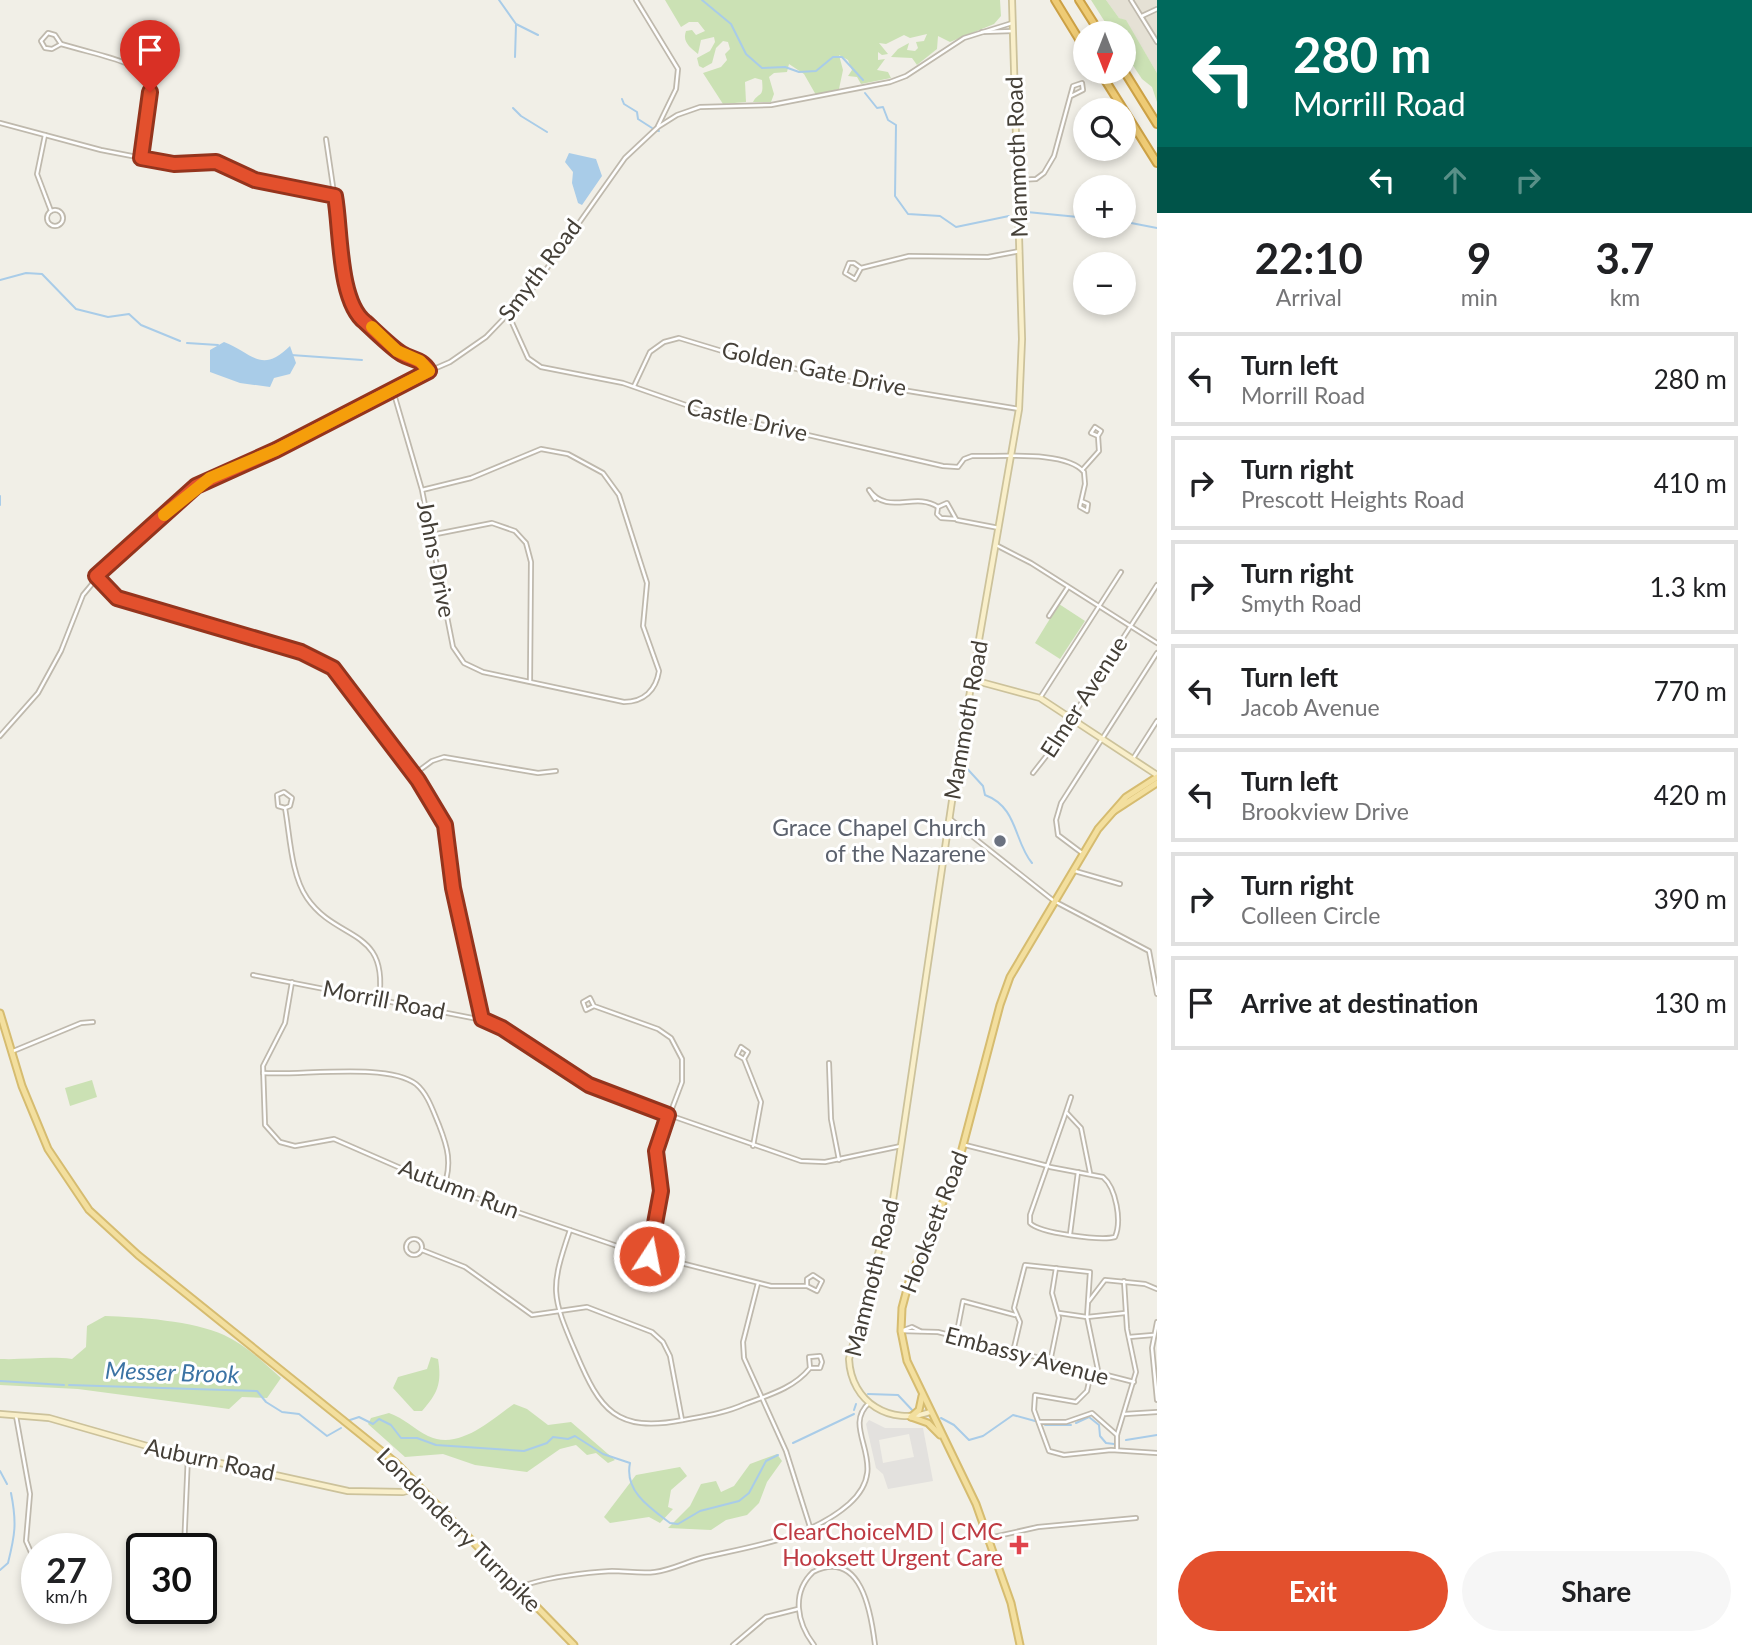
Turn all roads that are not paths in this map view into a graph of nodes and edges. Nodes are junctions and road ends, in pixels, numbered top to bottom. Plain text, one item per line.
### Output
1 (636, 0) edge
2 (1012, 0) edge
3 (1055, 0) edge
4 (1079, 0) edge
5 (1131, 0) edge
6 (1157, 9) edge
7 (1141, 17) junction
8 (1092, 21) edge
9 (1012, 23) junction
10 (1073, 29) edge
11 (1013, 31) junction
12 (978, 33) junction
13 (1157, 42) edge
14 (61, 44) junction
15 (1108, 84) edge
16 (1132, 84) edge
17 (1071, 96) dead end
18 (0, 122) edge
19 (1157, 124) edge
20 (658, 127) junction
21 (45, 135) junction
22 (326, 139) dead end
23 (141, 158) junction
24 (1157, 163) edge
25 (1018, 180) junction
26 (335, 196) junction
27 (51, 211) junction
28 (1020, 251) junction
29 (861, 268) junction
30 (509, 316) junction
31 (429, 371) junction
32 (634, 386) junction
33 (392, 387) junction
34 (1019, 409) junction
35 (1098, 436) dead end
36 (1012, 457) junction
37 (1083, 469) junction
38 (422, 490) junction
39 (875, 499) dead end
40 (1081, 501) dead end
41 (938, 507) junction
42 (956, 519) junction
43 (999, 528) junction
44 (431, 535) junction
45 (996, 545) junction
46 (1121, 572) dead end
47 (96, 576) junction
48 (1068, 587) junction
49 (1156, 587) edge
50 (1098, 606) junction
51 (1049, 616) dead end
52 (1130, 626) junction
53 (1157, 643) edge
54 (1157, 653) edge
55 (972, 680) junction
56 (530, 681) junction
57 (1040, 698) junction
58 (1071, 717) junction
59 (1157, 722) edge
60 (0, 736) edge
61 (1103, 738) junction
62 (1134, 757) junction
63 (556, 771) dead end
64 (1033, 773) dead end
65 (413, 775) junction
66 (1157, 776) edge
67 (1157, 783) edge
68 (285, 808) junction
69 (1114, 811) junction
70 (949, 818) junction
71 (1082, 853) junction
72 (1072, 870) junction
73 (1120, 884) dead end
74 (1054, 901) junction
75 (253, 975) dead end
76 (292, 982) junction
77 (1157, 994) edge
78 (379, 999) junction
79 (594, 1006) dead end
80 (0, 1013) edge
81 (482, 1019) junction
82 (93, 1022) dead end
83 (11, 1052) junction
84 (744, 1059) dead end
85 (829, 1063) dead end
86 (263, 1073) junction
87 (1071, 1097) dead end
88 (1067, 1113) junction
89 (668, 1115) junction
90 (965, 1145) junction
91 (753, 1146) junction
92 (901, 1146) junction
93 (839, 1160) junction
94 (1048, 1166) junction
95 (1078, 1172) junction
96 (1090, 1174) junction
97 (444, 1187) junction
98 (570, 1230) junction
99 (1070, 1234) junction
100 (422, 1250) junction
101 (649, 1256) junction
102 (1056, 1268) junction
103 (1124, 1281) junction
104 (758, 1283) junction
105 (807, 1286) junction
106 (1157, 1289) edge
107 (1088, 1301) junction
108 (558, 1311) junction
109 (1059, 1313) junction
110 (1125, 1313) junction
111 (1015, 1314) junction
112 (1087, 1317) junction
113 (1157, 1322) edge
114 (901, 1331) junction
115 (1153, 1335) junction
116 (956, 1337) junction
117 (1129, 1337) junction
118 (1013, 1352) junction
119 (1050, 1362) junction
120 (810, 1368) junction
121 (1091, 1373) junction
122 (1099, 1375) junction
123 (1134, 1382) junction
124 (922, 1396) junction
125 (762, 1397) junction
126 (1157, 1400) edge
127 (869, 1403) junction
128 (930, 1412) junction
129 (1157, 1412) edge
130 (0, 1414) edge
131 (1125, 1414) junction
132 (16, 1415) junction
133 (911, 1417) junction
134 (682, 1420) junction
135 (1039, 1422) junction
136 (1118, 1435) junction
137 (943, 1437) junction
138 (1118, 1450) junction
139 (1157, 1453) edge
140 (188, 1455) junction
141 (421, 1486) junction
142 (1136, 1518) dead end
143 (810, 1529) junction
144 (27, 1533) edge
145 (185, 1533) edge
146 (989, 1538) junction
147 (518, 1588) junction
148 (798, 1609) junction
149 (573, 1645) edge
150 (733, 1645) edge
151 (814, 1645) edge
152 (875, 1645) edge
153 (1020, 1645) edge

1 - 20 street
2 - 9 main road, Mammoth Road
3 - 10 highway
4 - 8 highway
5 - 7 street
6 - 7 street
7 - 13 street
9 - 11 main road, Mammoth Road
9 - 12 street, Smyth Road
11 - 12 street, Smyth Road
11 - 25 main road, Mammoth Road
12 - 20 street, Smyth Road
14 - 14 street
14 - 23 street
15 - 24 highway
16 - 19 highway
17 - 25 street
18 - 21 street
20 - 30 street, Smyth Road
21 - 23 street
21 - 27 street
22 - 26 street
23 - 26 street
25 - 28 main road, Mammoth Road
26 - 31 street
27 - 27 street
28 - 29 street
28 - 34 main road, Mammoth Road
29 - 29 street
30 - 31 street, Smyth Road
30 - 32 street, Castle Drive
31 - 33 street, Smyth Road
32 - 34 street, Golden Gate Drive
32 - 36 street, Castle Drive
33 - 38 street, Johns Drive
33 - 47 street, Smyth Road
34 - 36 main road, Mammoth Road
35 - 37 street
36 - 37 street, Castle Drive
36 - 43 main road, Mammoth Road
37 - 40 street
38 - 44 street, Johns Drive
38 - 56 street, Johns Drive
39 - 41 street
41 - 42 street
41 - 42 street
42 - 43 street
43 - 45 main road, Mammoth Road
44 - 56 street, Johns Drive
44 - 56 street
45 - 48 street
45 - 55 main road, Mammoth Road
46 - 50 street
47 - 60 street, Smyth Road
47 - 65 street
48 - 50 street
48 - 51 street
49 - 52 street, Elmer Avenue
50 - 52 street
50 - 57 street
52 - 53 street
52 - 58 street, Elmer Avenue
54 - 61 street
55 - 57 main road
55 - 70 main road, Mammoth Road
57 - 58 main road
58 - 61 main road
58 - 64 street, Elmer Avenue
59 - 62 street
61 - 62 main road
61 - 71 street
62 - 66 main road
63 - 65 street
65 - 81 street
66 - 69 main road, Hooksett Road
67 - 69 main road, Hooksett Road
68 - 68 street
68 - 78 street
69 - 71 main road, Hooksett Road
70 - 74 street
70 - 92 main road, Mammoth Road
71 - 72 main road, Hooksett Road
72 - 73 street
72 - 74 main road, Hooksett Road
74 - 77 street
74 - 90 main road, Hooksett Road
75 - 76 street, Morrill Road
76 - 78 street, Morrill Road
76 - 86 street, Autumn Run
78 - 81 street, Morrill Road
79 - 89 street
80 - 83 main road, Londonderry Turnpike
81 - 89 street, Morrill Road
82 - 83 street
83 - 141 main road, Londonderry Turnpike
84 - 91 street
85 - 93 street
86 - 97 street, Autumn Run
86 - 97 street
87 - 88 street
88 - 94 street
88 - 96 street
89 - 91 street, Morrill Road
89 - 101 street
90 - 94 street
90 - 114 main road, Hooksett Road
91 - 93 street, Morrill Road
92 - 93 street, Morrill Road
92 - 127 main road, Mammoth Road
94 - 95 street
94 - 99 street
95 - 96 street
95 - 99 street
96 - 99 street
97 - 98 street, Autumn Run
98 - 101 street, Autumn Run
98 - 108 street
100 - 100 street
100 - 108 street
101 - 104 street, Autumn Run
102 - 107 street
102 - 109 street
102 - 111 street
103 - 106 street
103 - 107 street
103 - 110 street
104 - 105 street, Autumn Run
104 - 125 street
105 - 105 street, Autumn Run
107 - 112 street
108 - 134 street
108 - 134 street
109 - 112 street
109 - 119 street
110 - 112 street
110 - 117 street
111 - 116 street
111 - 118 street
112 - 122 street
113 - 115 street
114 - 116 street, Embassy Avenue
114 - 124 main road, Hooksett Road
115 - 117 street
115 - 126 street
116 - 118 street, Embassy Avenue
117 - 123 street
118 - 119 street, Embassy Avenue
119 - 121 street, Embassy Avenue
120 - 120 street
120 - 125 street
121 - 122 street, Embassy Avenue
121 - 135 street
122 - 123 street, Embassy Avenue
123 - 131 street
124 - 128 main road, Hooksett Road
124 - 133 main road
125 - 134 street
125 - 143 street
127 - 133 main road
127 - 143 street
128 - 133 main road
128 - 137 main road, Hooksett Road
129 - 131 street
130 - 132 main road, Auburn Road
131 - 136 street
132 - 140 main road, Auburn Road
132 - 144 street
133 - 137 main road
135 - 136 street
135 - 138 street
136 - 138 street
137 - 146 main road, Hooksett Road
138 - 139 street
140 - 141 main road, Auburn Road
140 - 145 street
141 - 147 main road, Londonderry Turnpike
142 - 146 street
143 - 147 street
146 - 153 main road, Hooksett Road
147 - 149 main road, Londonderry Turnpike
148 - 150 street
148 - 151 street
148 - 152 street

